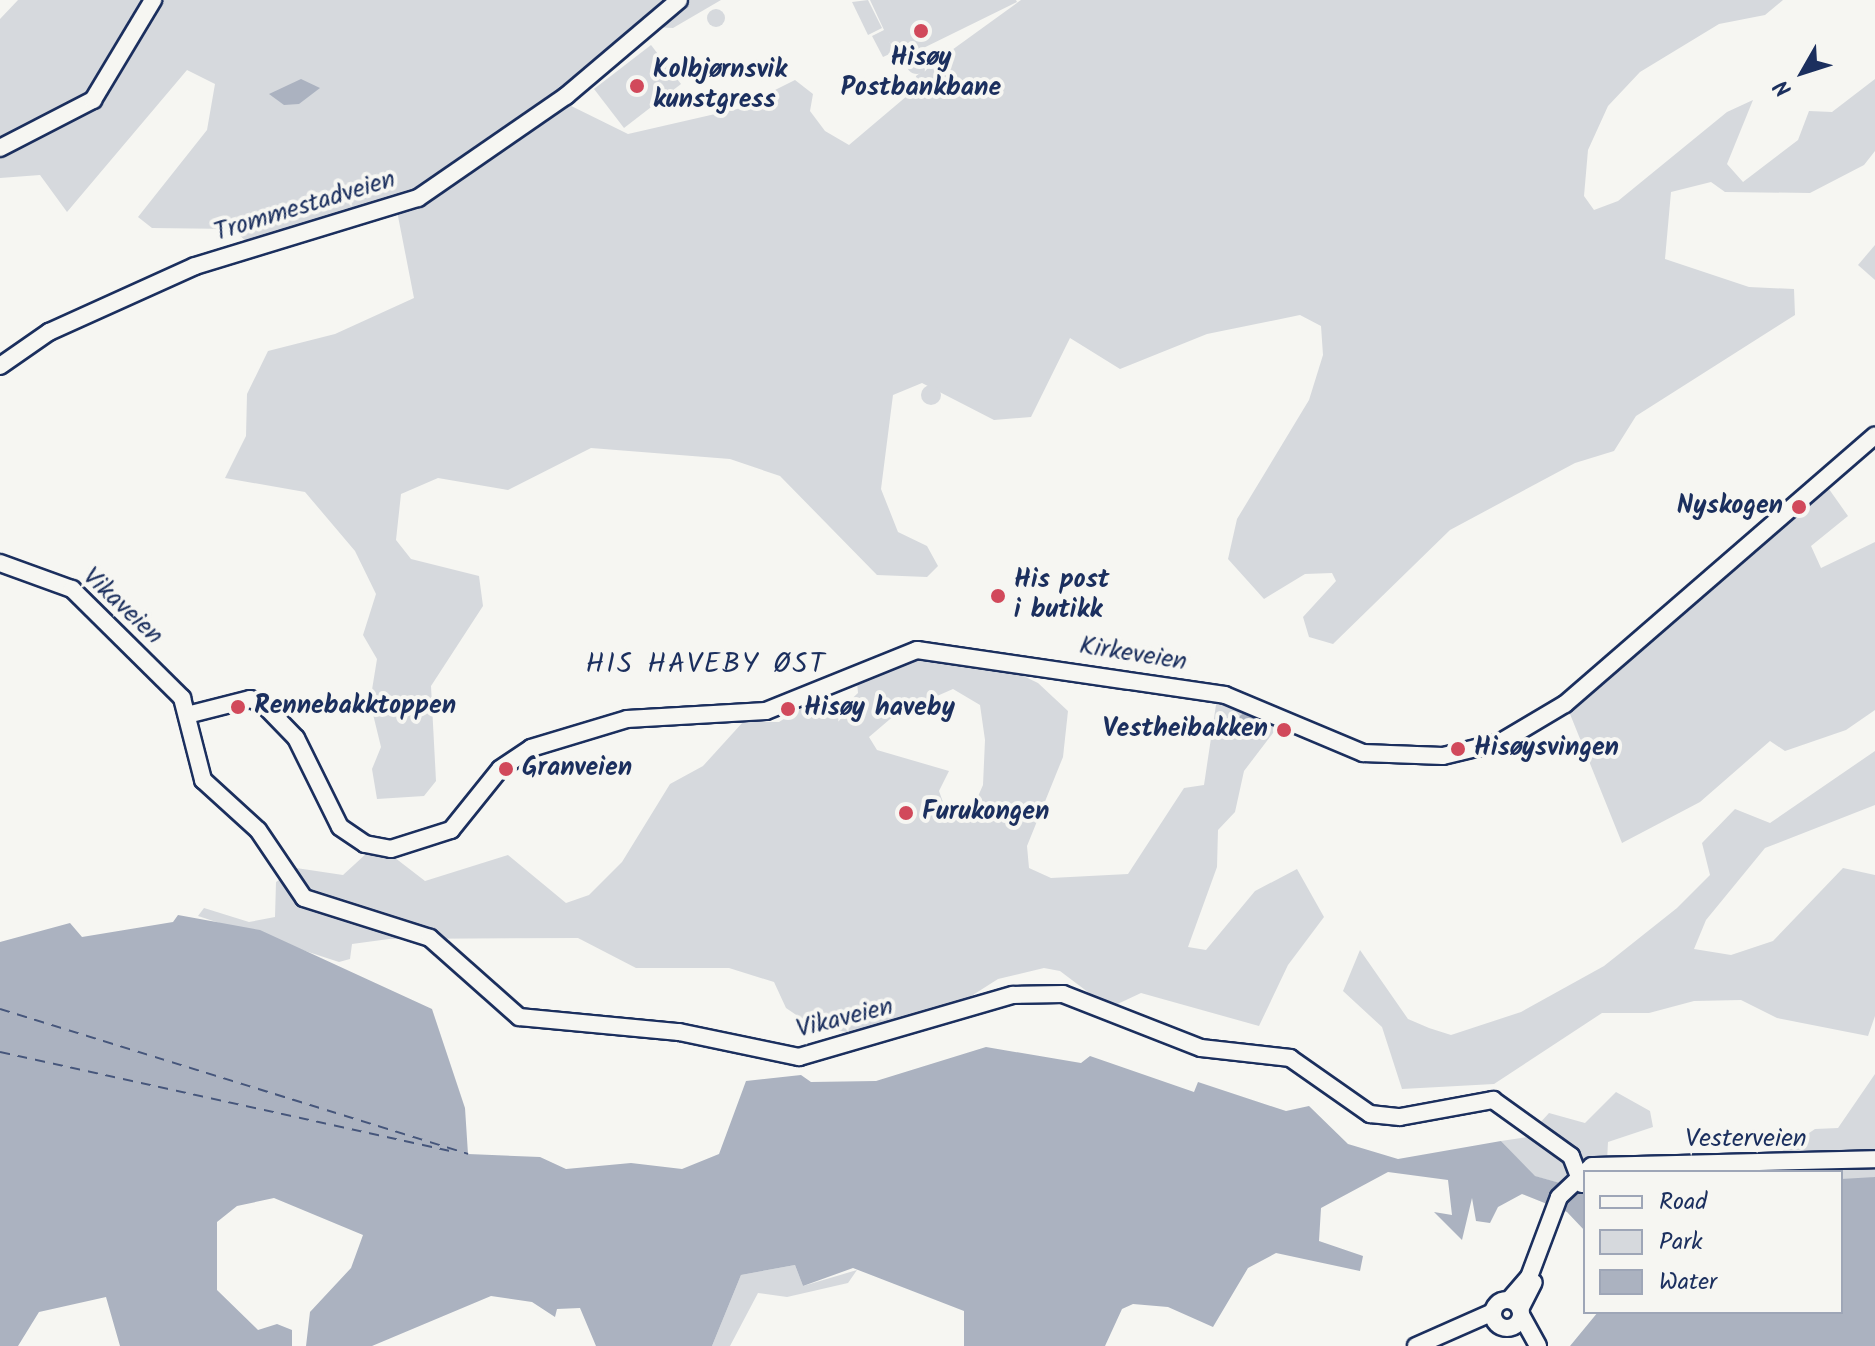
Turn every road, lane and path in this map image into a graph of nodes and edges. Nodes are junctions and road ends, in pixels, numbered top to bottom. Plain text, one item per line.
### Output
1 (153, 0) edge
2 (679, 0) edge
3 (0, 148) edge
4 (0, 366) edge
5 (1875, 435) edge
6 (0, 563) edge
7 (191, 714) junction
8 (1875, 1159) edge
9 (1617, 1165) junction
10 (1604, 1170) edge
11 (1606, 1170) edge
12 (1577, 1181) edge
13 (1509, 1315) junction
14 (1416, 1346) edge
15 (1537, 1346) edge

1 - 3 main road
2 - 4 main road, Trommestadveien
5 - 7 main road, Kirkeveien
6 - 7 main road, Vikaveien
7 - 12 main road, Vikaveien
8 - 9 main road, Vesterveien
9 - 10 main road, Vesterveien
9 - 11 main road, Vesterveien
12 - 13 main road
13 - 14 main road
13 - 15 main road

